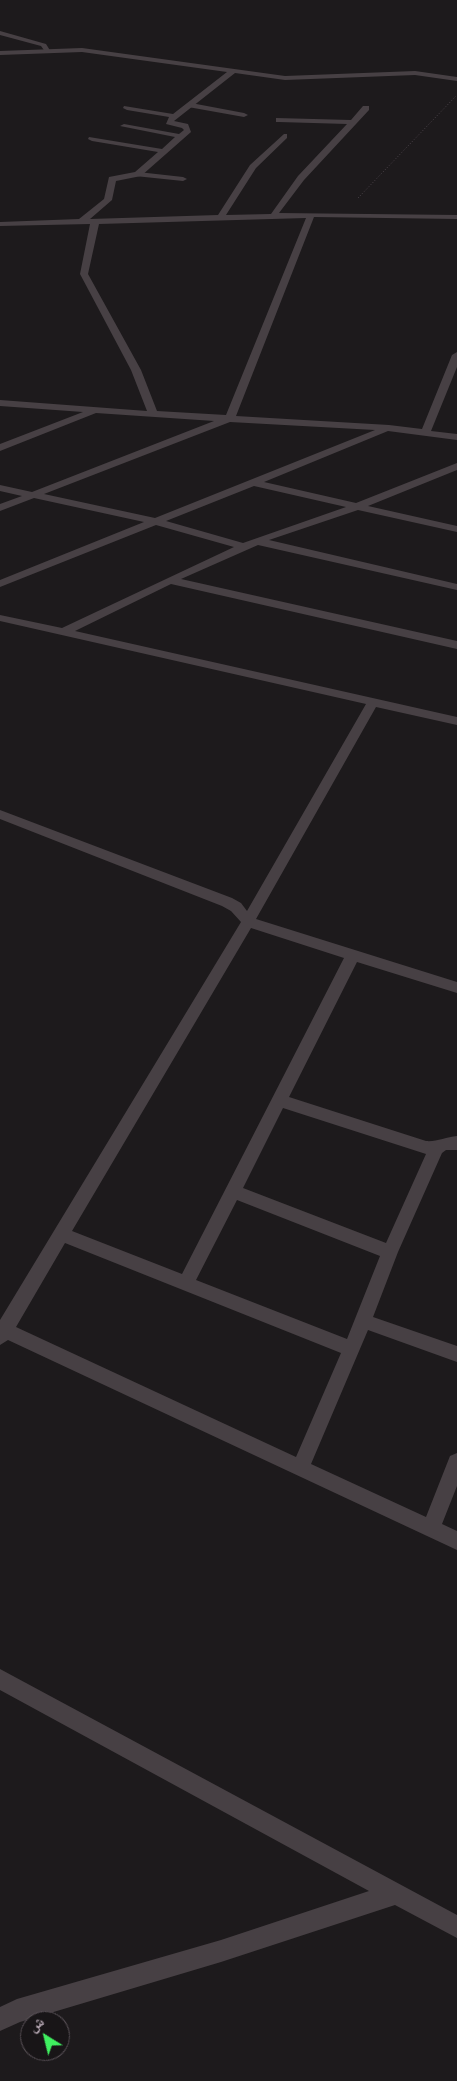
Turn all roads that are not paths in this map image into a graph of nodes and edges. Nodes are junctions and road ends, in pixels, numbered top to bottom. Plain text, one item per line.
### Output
1 (1, 29) edge
2 (48, 52) junction
3 (0, 54) edge
4 (234, 71) junction
5 (457, 79) edge
6 (191, 105) junction
7 (127, 108) dead end
8 (366, 108) dead end
9 (244, 115) dead end
10 (174, 116) junction
11 (279, 120) dead end
12 (353, 122) junction
13 (124, 126) dead end
14 (180, 136) junction
15 (284, 136) dead end
16 (92, 140) dead end
17 (163, 151) junction
18 (138, 174) junction
19 (183, 179) dead end
20 (311, 215) junction
21 (273, 216) junction
22 (457, 217) edge
23 (220, 218) junction
24 (95, 221) junction
25 (82, 222) junction
26 (0, 224) edge
27 (457, 355) edge
28 (0, 403) edge
29 (96, 410) junction
30 (153, 414) junction
31 (230, 418) junction
32 (389, 428) junction
33 (426, 431) junction
34 (457, 437) edge
35 (0, 448) edge
36 (457, 466) edge
37 (251, 482) junction
38 (0, 488) edge
39 (34, 495) junction
40 (355, 507) junction
41 (0, 508) edge
42 (153, 521) junction
43 (457, 529) edge
44 (257, 541) junction
45 (244, 547) junction
46 (170, 580) junction
47 (0, 584) edge
48 (457, 587) edge
49 (0, 618) edge
50 (64, 632) junction
51 (457, 645) edge
52 (373, 702) junction
53 (457, 721) edge
54 (0, 814) edge
55 (248, 922) junction
56 (353, 955) junction
57 (457, 988) edge
58 (279, 1100) junction
59 (457, 1143) edge
60 (436, 1149) junction
61 (232, 1191) junction
62 (61, 1234) junction
63 (390, 1252) junction
64 (186, 1283) junction
65 (364, 1320) junction
66 (1, 1331) edge
67 (352, 1350) junction
68 (457, 1354) edge
69 (457, 1462) edge
70 (300, 1468) junction
71 (431, 1529) junction
72 (457, 1541) edge
73 (1, 1682) edge
74 (395, 1894) junction
75 (457, 1927) edge
76 (0, 2019) edge

1 - 2 street
2 - 3 street
2 - 4 street
4 - 5 street
4 - 6 street
6 - 9 street
6 - 10 street
7 - 10 street
8 - 12 street
10 - 14 street
11 - 12 street
12 - 21 street
13 - 14 street
14 - 17 street
15 - 23 street
16 - 17 street
17 - 18 street
18 - 19 street
18 - 25 street
20 - 21 street
20 - 22 street
20 - 31 street
21 - 23 street
23 - 24 street
24 - 25 street
24 - 30 street
25 - 26 street
27 - 33 street
28 - 29 street
29 - 30 street
29 - 35 street
30 - 31 street
31 - 32 street
31 - 39 street
32 - 33 street
32 - 37 street
33 - 34 street
36 - 40 street
37 - 40 street
37 - 42 street
38 - 39 street
39 - 41 street
39 - 42 street
40 - 43 street
40 - 44 street
42 - 45 street
42 - 47 street
44 - 45 street
44 - 48 street
45 - 46 street
46 - 50 street
46 - 51 street
49 - 50 street
50 - 52 street
52 - 53 street
52 - 55 street
54 - 55 street
55 - 56 street
55 - 62 street
56 - 57 street
56 - 58 street
58 - 60 street
58 - 61 street
59 - 60 street
60 - 63 street
61 - 63 street
61 - 64 street
62 - 64 street
62 - 66 street
63 - 65 street
64 - 67 street
65 - 67 street
65 - 68 street
66 - 70 street
67 - 70 street
69 - 71 street
70 - 71 street
71 - 72 street
73 - 74 street
74 - 75 street
74 - 76 street

